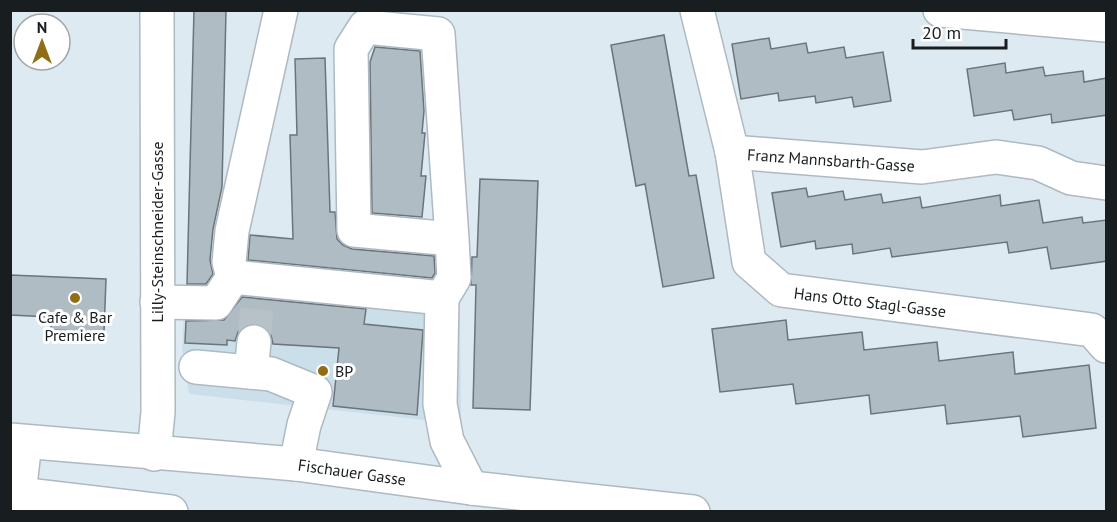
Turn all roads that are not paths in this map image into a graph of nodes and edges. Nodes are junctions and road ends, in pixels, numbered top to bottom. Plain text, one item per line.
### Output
1 (157, 10) edge
2 (281, 10) edge
3 (697, 10) edge
4 (940, 10) edge
5 (1107, 25) edge
6 (732, 152) junction
7 (1107, 183) edge
8 (452, 239) junction
9 (250, 284) junction
10 (442, 298) junction
11 (157, 302) junction
12 (1107, 346) edge
13 (196, 367) dead end
14 (18, 441) edge
15 (154, 454) junction
16 (296, 464) junction
17 (471, 488) junction
18 (16, 500) edge
19 (136, 510) edge
20 (171, 512) edge
21 (693, 512) edge

1 - 11 street, Lilly-Steinschneider-Gasse
2 - 9 street
3 - 6 street, Hans Otto Stagl-Gasse
4 - 5 street
6 - 7 street, Franz Mannsbarth-Gasse
6 - 12 street, Hans Otto Stagl-Gasse
8 - 8 street
8 - 10 street
9 - 10 street
9 - 11 street
10 - 17 street
11 - 15 street, Lilly-Steinschneider-Gasse
13 - 16 street
14 - 15 street, Fischauer Gasse
14 - 18 street
15 - 16 street, Fischauer Gasse
16 - 17 street, Fischauer Gasse
17 - 21 street, Fischauer Gasse
18 - 19 street
19 - 20 street

